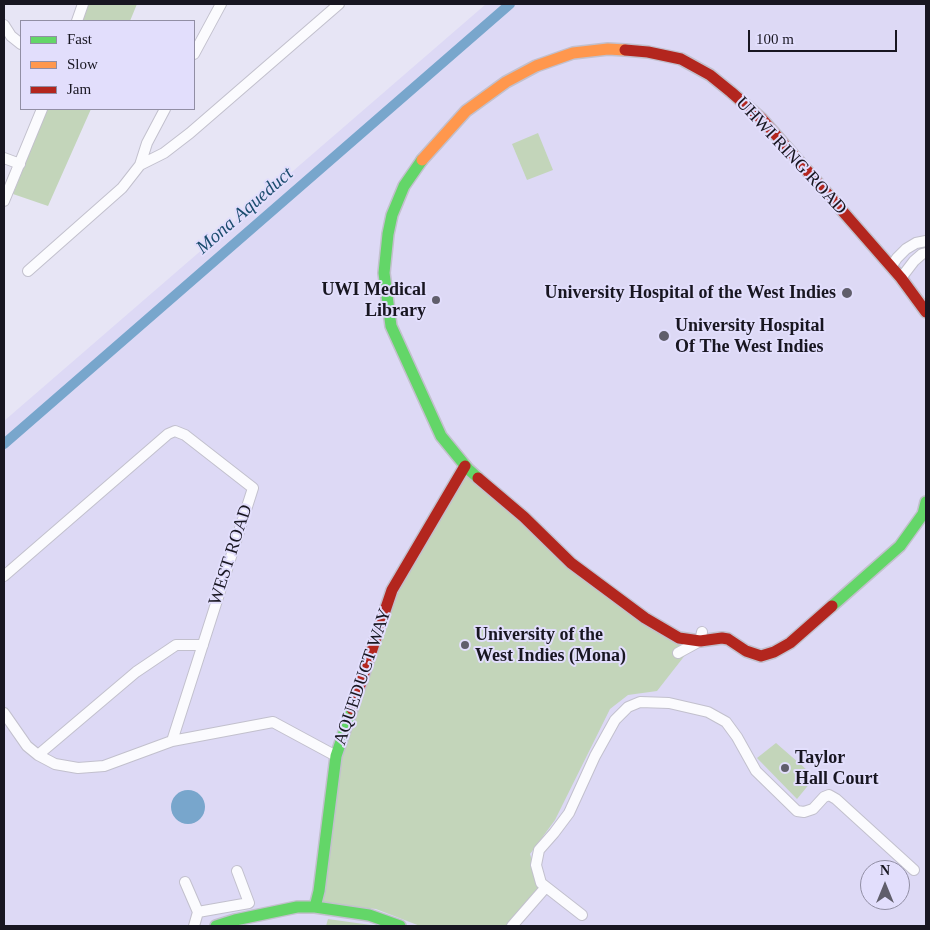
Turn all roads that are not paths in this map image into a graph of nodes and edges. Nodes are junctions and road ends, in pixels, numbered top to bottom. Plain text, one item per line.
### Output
1 (83, 4) edge
2 (221, 4) edge
3 (339, 4) edge
4 (77, 20) edge
5 (4, 25) edge
6 (20, 43) edge
7 (195, 52) edge
8 (42, 110) edge
9 (164, 110) edge
10 (4, 158) edge
11 (20, 164) junction
12 (140, 165) junction
13 (4, 201) edge
14 (926, 240) edge
15 (926, 253) edge
16 (890, 267) junction
17 (28, 272) dead end
18 (900, 278) junction
19 (926, 312) edge
20 (465, 466) junction
21 (926, 502) edge
22 (4, 576) edge
23 (701, 637) junction
24 (203, 645) junction
25 (678, 653) dead end
26 (4, 713) edge
27 (172, 741) junction
28 (38, 755) junction
29 (336, 756) junction
30 (914, 870) dead end
31 (237, 871) dead end
32 (184, 882) dead end
33 (546, 887) junction
34 (315, 907) junction
35 (198, 912) junction
36 (582, 915) dead end
37 (194, 926) edge
38 (216, 926) edge
39 (400, 926) edge
40 (512, 926) edge

1 - 4 street
2 - 7 street
3 - 12 street
5 - 6 street
8 - 11 street
9 - 12 street
10 - 11 street
11 - 13 street
12 - 17 street
14 - 16 street
15 - 18 street
16 - 18 street, UHWI RING ROAD
16 - 20 street, UHWI RING ROAD
18 - 19 street, UHWI RING ROAD
20 - 23 street, UHWI RING ROAD
20 - 29 street, AQUEDUCT WAY
21 - 23 street
22 - 24 street, WEST ROAD
23 - 25 street
24 - 27 street, WEST ROAD
24 - 28 street
26 - 28 street
27 - 28 street
27 - 29 street
29 - 34 street, AQUEDUCT WAY
30 - 33 street
31 - 35 street
32 - 35 street
33 - 36 street
33 - 40 street
34 - 38 street
34 - 39 street
35 - 37 street

